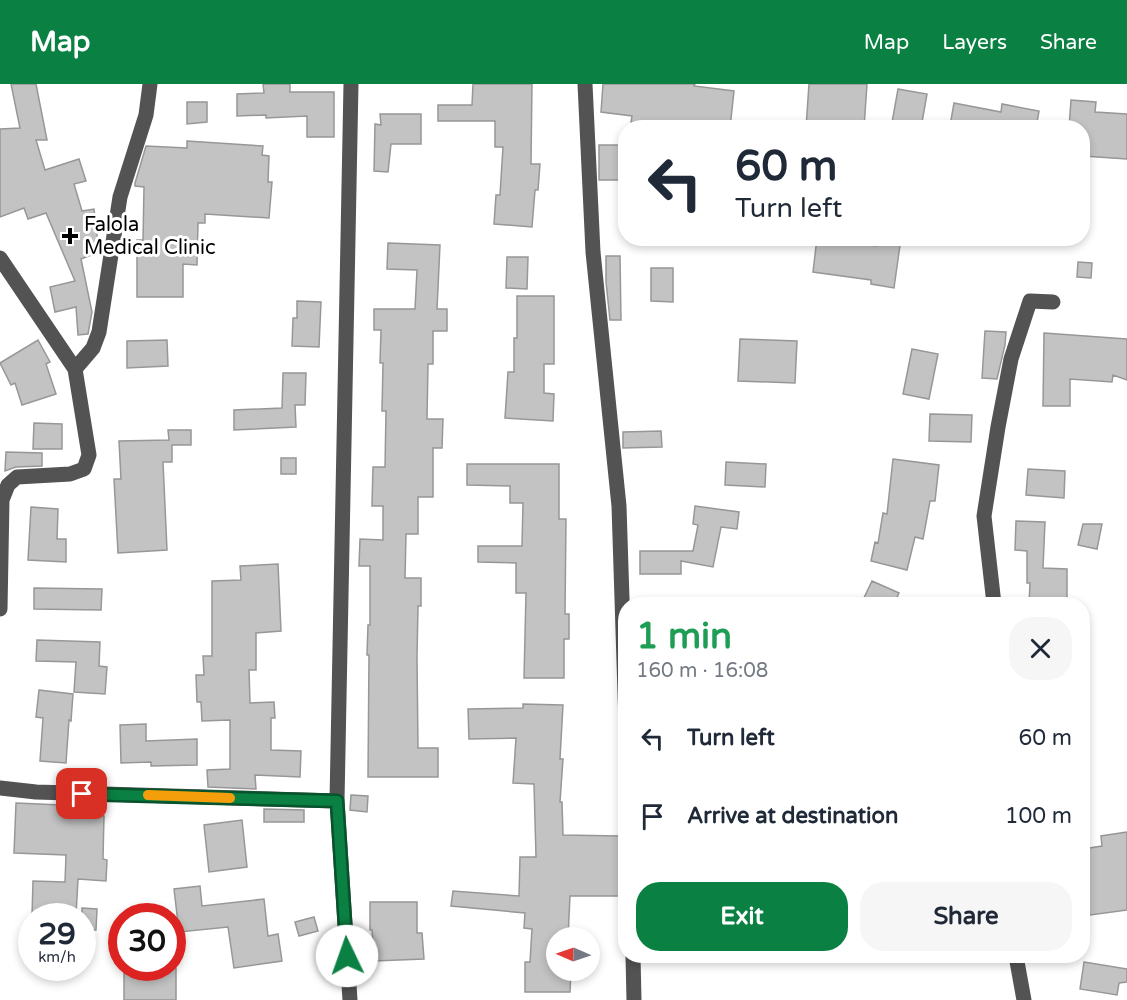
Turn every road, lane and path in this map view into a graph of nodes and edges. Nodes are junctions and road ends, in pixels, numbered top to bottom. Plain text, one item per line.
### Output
1 (150, 84) edge
2 (351, 84) edge
3 (585, 84) edge
4 (0, 258) edge
5 (1053, 302) dead end
6 (75, 369) junction
7 (622, 597) edge
8 (993, 597) edge
9 (0, 609) edge
10 (0, 788) edge
11 (337, 801) junction
12 (633, 963) edge
13 (1017, 963) edge
14 (350, 1000) edge
15 (634, 1000) edge
16 (1024, 1000) edge

1 - 6 street
2 - 11 street
3 - 7 street
4 - 6 street
5 - 8 street
6 - 9 street
10 - 11 street
11 - 14 street
12 - 15 street
13 - 16 street

